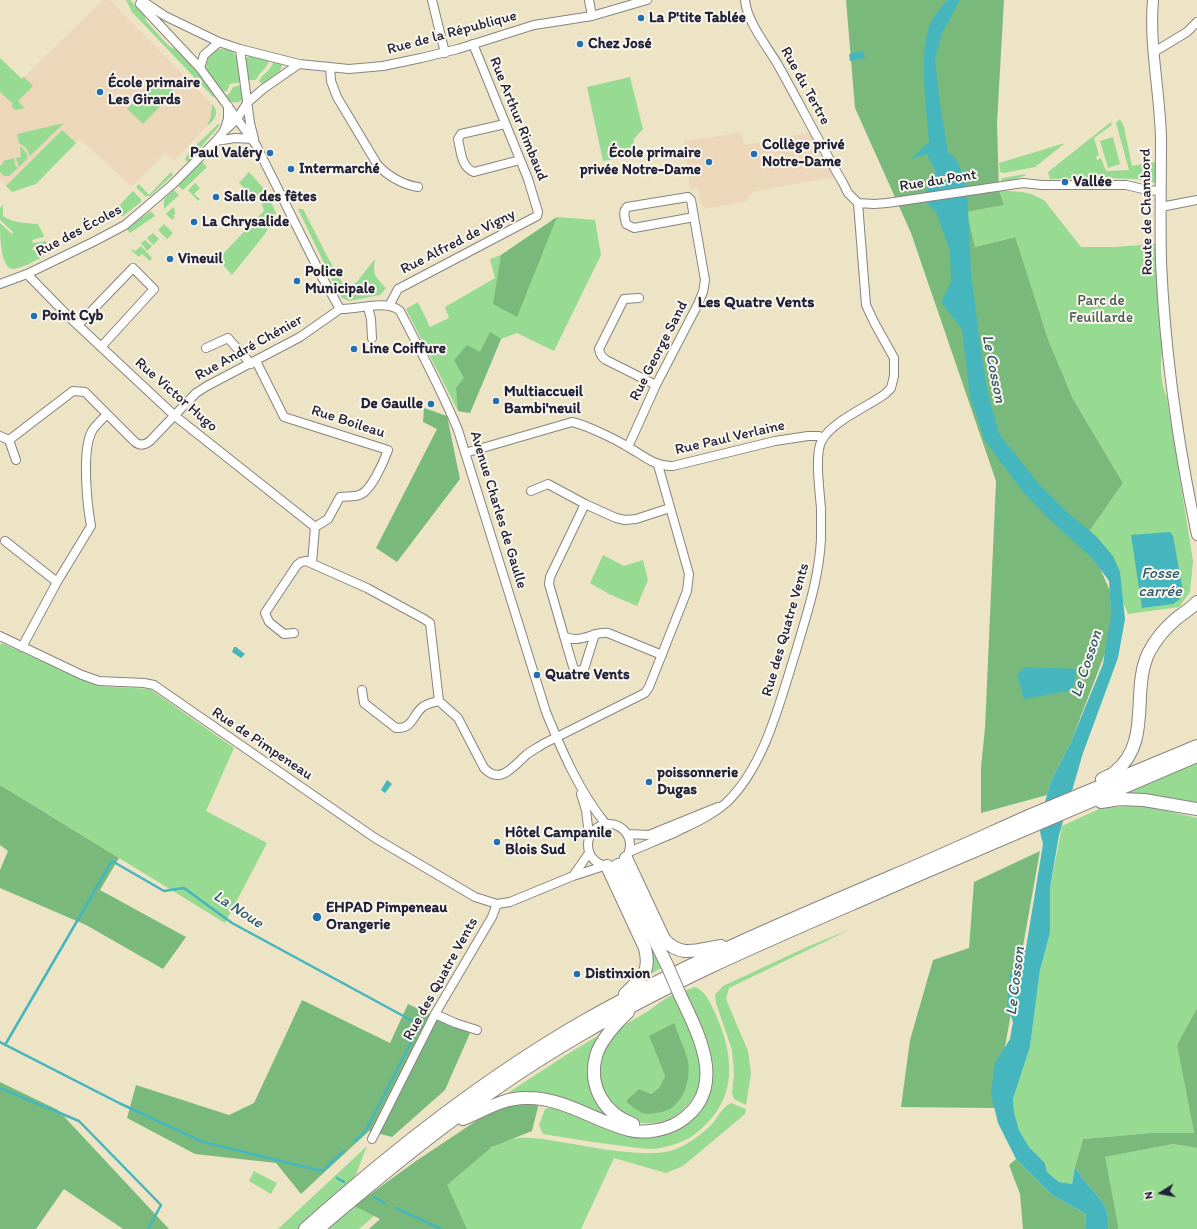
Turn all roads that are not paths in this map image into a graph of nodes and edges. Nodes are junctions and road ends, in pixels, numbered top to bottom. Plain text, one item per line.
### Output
1 (137, 0) edge
2 (141, 0) edge
3 (432, 0) edge
4 (589, 0) edge
5 (647, 0) edge
6 (745, 0) edge
7 (1153, 0) edge
8 (634, 2) edge
9 (592, 16) junction
10 (1197, 22) edge
11 (219, 42) junction
12 (473, 44) junction
13 (240, 49) junction
14 (1154, 52) junction
15 (445, 53) junction
16 (299, 64) junction
17 (330, 67) junction
18 (200, 68) junction
19 (248, 103) junction
20 (228, 106) junction
21 (237, 120) junction
22 (505, 124) junction
23 (224, 131) junction
24 (216, 141) junction
25 (254, 142) junction
26 (520, 160) junction
27 (418, 187) dead end
28 (1160, 191) junction
29 (1197, 200) edge
30 (858, 203) junction
31 (536, 205) joint
32 (1161, 207) junction
33 (694, 218) junction
34 (28, 274) junction
35 (0, 284) edge
36 (639, 298) dead end
37 (389, 306) junction
38 (368, 307) junction
39 (340, 309) junction
40 (78, 325) junction
41 (372, 338) dead end
42 (101, 347) junction
43 (206, 348) dead end
44 (254, 363) junction
45 (656, 385) junction
46 (107, 414) junction
47 (175, 416) junction
48 (0, 436) edge
49 (823, 439) junction
50 (9, 440) junction
51 (628, 447) junction
52 (465, 453) junction
53 (16, 460) dead end
54 (658, 465) junction
55 (531, 491) dead end
56 (1193, 499) edge
57 (585, 504) junction
58 (670, 508) junction
59 (316, 527) junction
60 (1197, 535) edge
61 (5, 541) dead end
62 (312, 563) junction
63 (57, 582) junction
64 (1197, 602) edge
65 (294, 633) dead end
66 (595, 634) junction
67 (0, 636) edge
68 (564, 636) junction
69 (22, 647) junction
70 (662, 655) junction
71 (362, 690) dead end
72 (439, 701) junction
73 (556, 737) junction
74 (1197, 746) edge
75 (1197, 756) edge
76 (577, 780) junction
77 (1075, 803) junction
78 (724, 804) junction
79 (1197, 809) edge
80 (605, 823) junction
81 (627, 834) junction
82 (589, 835) junction
83 (589, 853) junction
84 (617, 861) junction
85 (572, 876) junction
86 (497, 904) junction
87 (734, 944) junction
88 (643, 999) junction
89 (614, 1005) junction
90 (435, 1014) junction
91 (477, 1030) dead end
92 (443, 1126) junction
93 (665, 1128) junction
94 (372, 1139) dead end
95 (305, 1229) edge
96 (318, 1229) edge

1 - 18 street
2 - 11 street, Rue de la République
3 - 15 street
4 - 9 street
5 - 8 street, Rue de la République
6 - 30 street, Rue du Tertre
7 - 14 main road, Route de Chambord
8 - 9 street, Rue de la République
9 - 12 street, Rue de la République
10 - 14 street
11 - 13 street, Rue de la République
11 - 18 street
12 - 15 street, Rue de la République
12 - 22 street, Rue Arthur Rimbaud
13 - 16 street, Rue de la République
13 - 19 street
14 - 28 main road, Route de Chambord
15 - 17 street, Rue de la République
16 - 17 street, Rue de la République
16 - 19 street, Rue des Écoles
17 - 27 street
18 - 20 street
19 - 20 street
19 - 21 street, Rue des Écoles
19 - 25 street
20 - 21 street
20 - 23 street, Rue des Écoles
21 - 23 street, Rue des Écoles
21 - 25 street
22 - 26 street, Rue Arthur Rimbaud
22 - 26 street
23 - 24 street, Rue des Écoles
24 - 25 street
24 - 34 street, Rue des Écoles
25 - 39 street
26 - 31 street, Rue Arthur Rimbaud
28 - 30 street, Rue du Pont
28 - 32 main road, Route de Chambord
29 - 32 street
30 - 49 street, Rue des Quatre Vents
31 - 37 street, Rue Alfred de Vigny
32 - 56 main road, Route de Chambord
33 - 33 street, Rue George Sand
33 - 45 street, Rue George Sand
34 - 35 street, Rue des Écoles
34 - 40 street, Rue Victor Hugo
36 - 45 street
37 - 38 street
37 - 52 street, Avenue Charles de Gaulle
38 - 39 street
38 - 41 street
39 - 44 street, Rue André Chénier
40 - 42 street, Rue Victor Hugo
40 - 42 street
42 - 47 street, Rue Victor Hugo
43 - 44 street
44 - 47 street, Rue André Chénier
44 - 59 street, Rue Boileau
45 - 51 street, Rue George Sand
46 - 47 street, Rue André Chénier
46 - 50 street
46 - 63 street
47 - 59 street, Rue Victor Hugo
48 - 50 street
49 - 54 street, Rue Paul Verlaine
49 - 78 street, Rue des Quatre Vents
50 - 53 street
51 - 52 street, Rue Paul Verlaine
51 - 54 street, Rue Paul Verlaine
52 - 73 street, Avenue Charles de Gaulle
54 - 58 street
55 - 57 street
56 - 60 main road, Route de Chambord
57 - 58 street
57 - 68 street
58 - 70 street
59 - 62 street
61 - 63 street
62 - 65 street
62 - 72 street
63 - 69 street
64 - 77 highway
66 - 68 street
66 - 68 street
66 - 70 street
67 - 69 street, Rue de Pimpeneau
69 - 86 street, Rue de Pimpeneau
70 - 73 street
71 - 72 street
72 - 73 street
73 - 76 street, Avenue Charles de Gaulle
74 - 77 highway
75 - 77 highway
76 - 80 street, Avenue Charles de Gaulle
76 - 82 street, Avenue Charles de Gaulle
77 - 79 highway
77 - 87 highway
77 - 88 highway
78 - 81 street, Rue des Quatre Vents
78 - 84 street, Rue des Quatre Vents
80 - 81 street
80 - 82 street
81 - 84 street
82 - 83 street
83 - 84 street
83 - 85 street
84 - 85 street, Rue des Quatre Vents
84 - 87 highway
84 - 89 highway
84 - 93 highway, bridge
85 - 86 street, Rue des Quatre Vents
86 - 90 street, Rue des Quatre Vents
87 - 89 highway
88 - 92 highway
88 - 93 highway
89 - 95 highway
90 - 91 street
90 - 94 street, Rue des Quatre Vents
92 - 93 highway
92 - 96 highway

